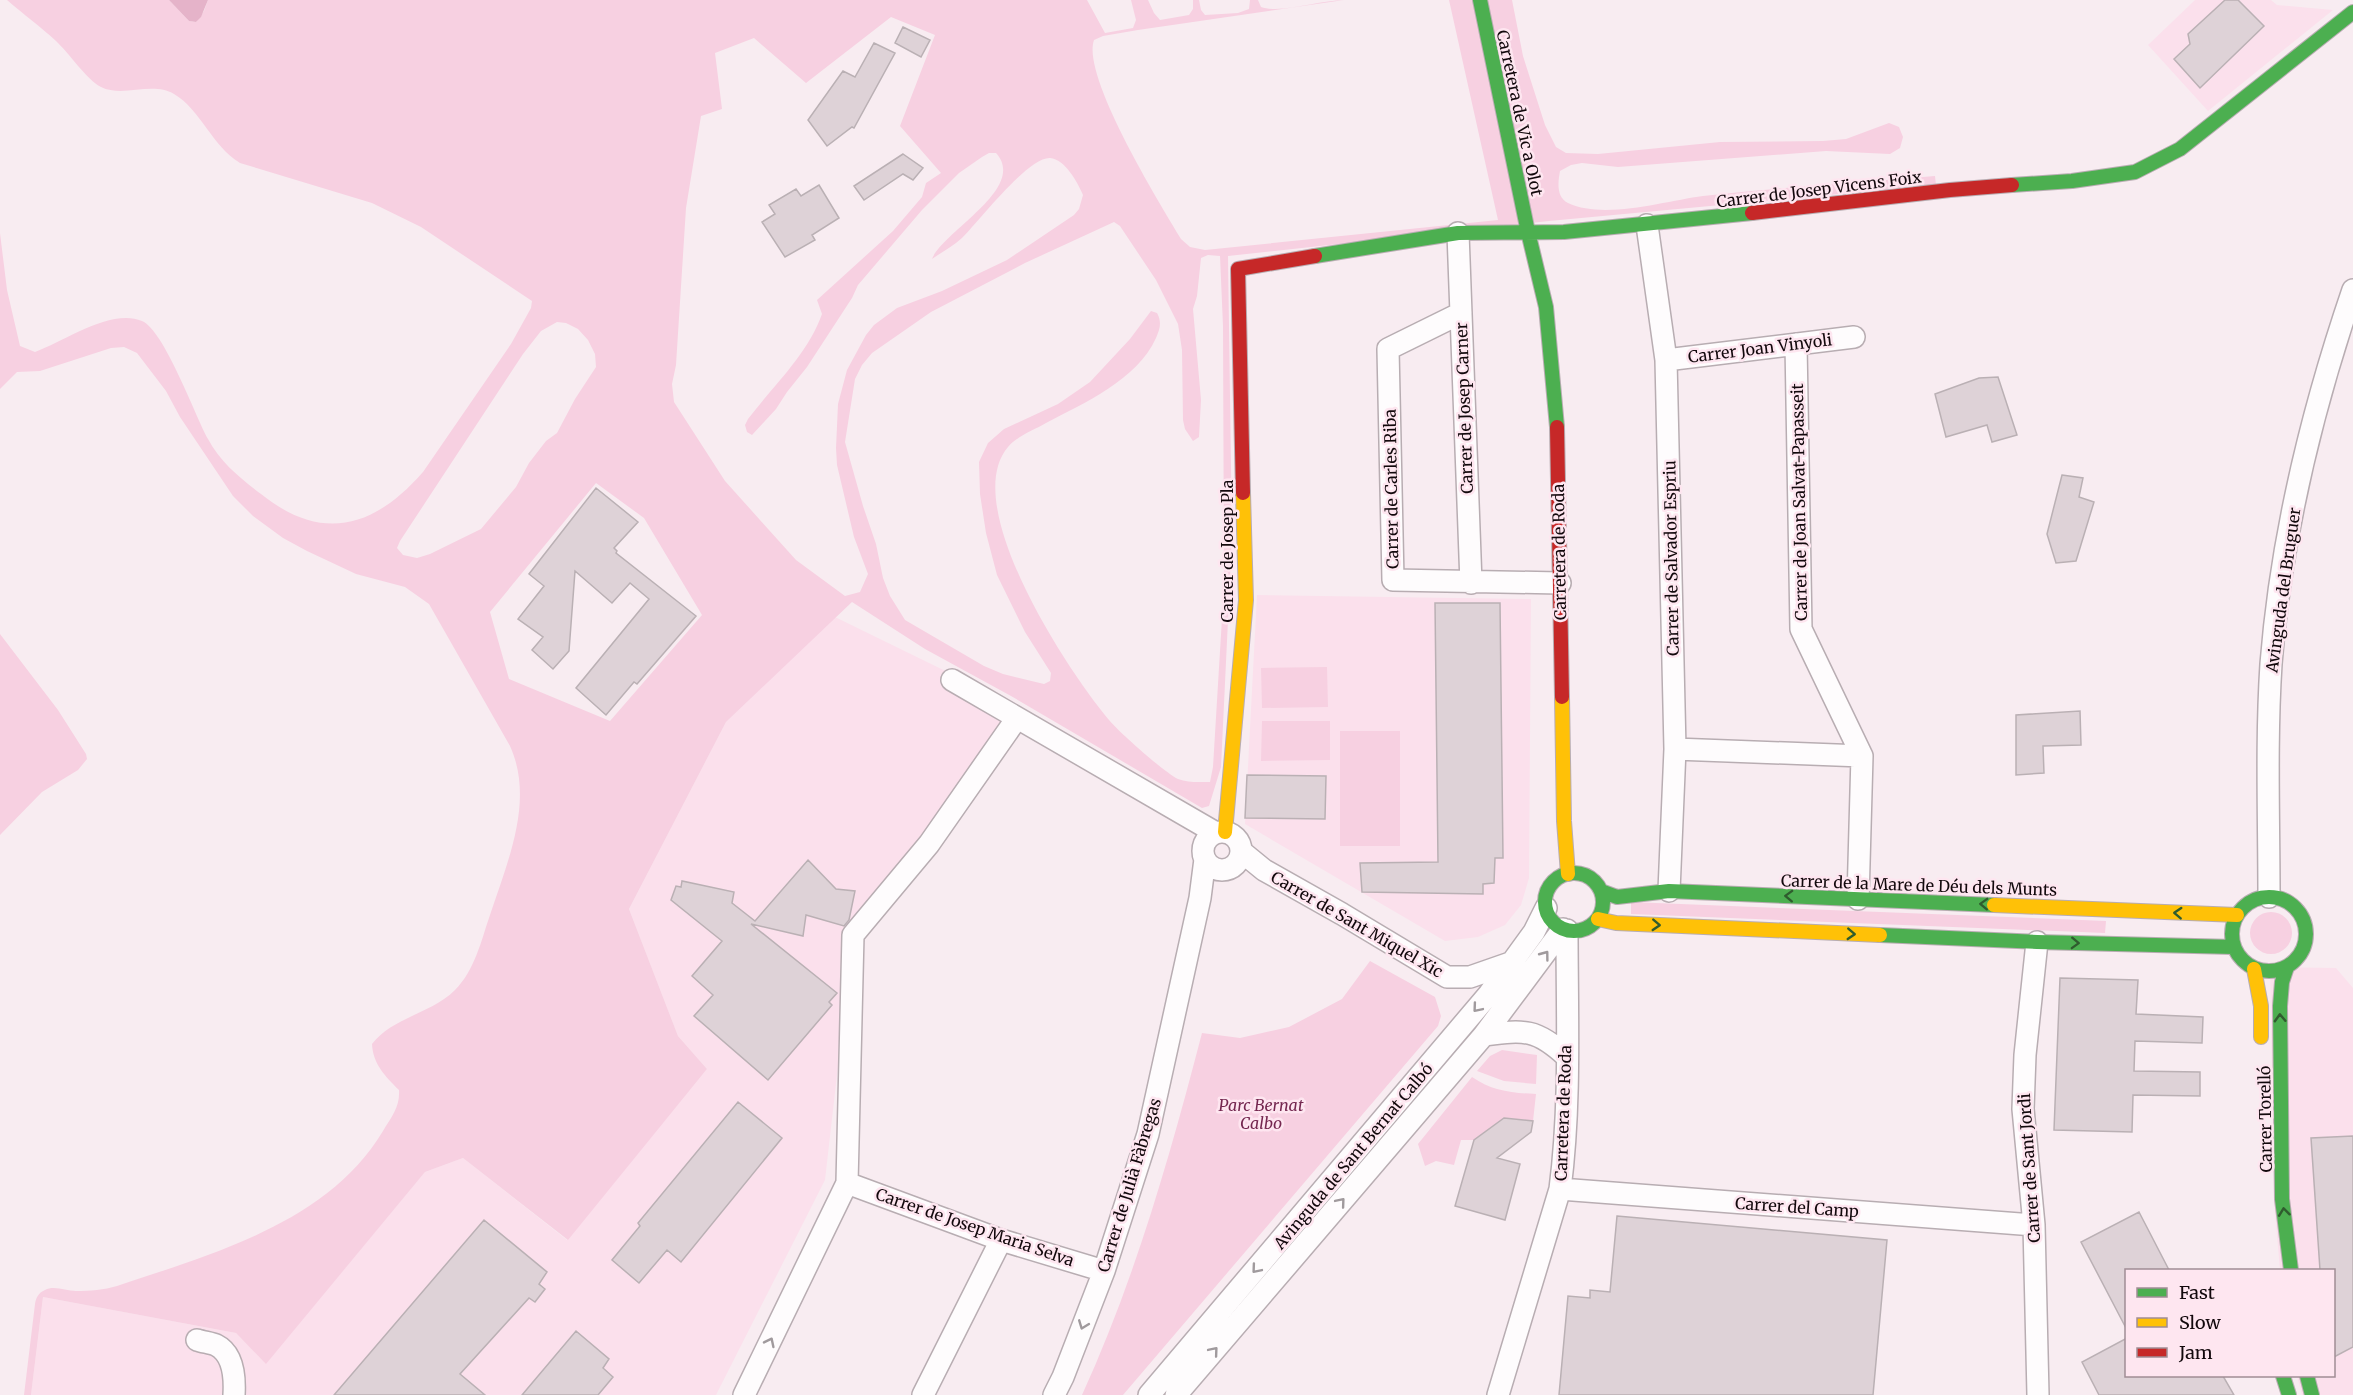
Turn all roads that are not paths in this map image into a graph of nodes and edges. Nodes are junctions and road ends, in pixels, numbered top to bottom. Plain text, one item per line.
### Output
1 (1480, 0) edge
2 (2353, 12) edge
3 (1647, 225) junction
4 (1528, 232) junction
5 (1458, 233) junction
6 (1239, 269) joint
7 (2353, 290) edge
8 (1461, 313) junction
9 (1854, 337) dead end
10 (1796, 344) junction
11 (1666, 360) junction
12 (1470, 583) junction
13 (1560, 583) junction
14 (952, 680) dead end
15 (1017, 718) junction
16 (1675, 749) junction
17 (1862, 756) junction
18 (1213, 843) junction
19 (1236, 861) junction
20 (1568, 874) junction
21 (1601, 891) junction
22 (1669, 891) junction
23 (2269, 897) junction
24 (1200, 898) junction
25 (1858, 899) junction
26 (1546, 908) junction
27 (2237, 915) junction
28 (1598, 919) junction
29 (1565, 930) junction
30 (2037, 942) junction
31 (2234, 947) junction
32 (1513, 962) junction
33 (2287, 967) junction
34 (2254, 969) junction
35 (1484, 1035) junction
36 (2262, 1055) dead end
37 (1566, 1057) junction
38 (847, 1183) junction
39 (1560, 1189) junction
40 (2034, 1225) junction
41 (1001, 1240) junction
42 (2291, 1269) edge
43 (1104, 1271) junction
44 (196, 1340) dead end
45 (2283, 1377) edge
46 (2307, 1377) edge
47 (234, 1395) edge
48 (744, 1395) edge
49 (923, 1395) edge
50 (1054, 1395) edge
51 (1149, 1395) edge
52 (1176, 1395) edge
53 (1498, 1395) edge
54 (2038, 1395) edge
55 (2289, 1395) edge
56 (2312, 1395) edge

1 - 4 street, Carretera de Vic a Olot
2 - 3 street, Carrer de Josep Vicens Foix
3 - 4 street, Carrer de Josep Vicens Foix
3 - 11 street, Carrer de Salvador Espriu
4 - 5 street, Carrer de Josep Vicens Foix
4 - 13 street, Carretera de Roda
5 - 6 street, Carrer de Josep Vicens Foix
5 - 8 street, Carrer de Josep Carner
6 - 18 street, Carrer de Josep Pla
7 - 23 street, Avinguda del Bruguer
8 - 12 street, Carrer de Josep Carner
8 - 12 street, Carrer de Carles Riba
9 - 10 street, Carrer Joan Vinyoli
10 - 11 street, Carrer Joan Vinyoli
10 - 17 street, Carrer de Joan Salvat-Papasseit
11 - 16 street, Carrer de Salvador Espriu
12 - 13 street, Carrer de Carles Riba
13 - 20 street, Carretera de Roda
14 - 15 street
15 - 18 street
15 - 38 street
16 - 17 street
16 - 22 street, Carrer de Salvador Espriu
17 - 25 street, Carrer de Joan Salvat-Papasseit
18 - 19 street
18 - 19 street
18 - 24 street, Carrer de Julià Fàbregas
19 - 24 street
19 - 32 street, Carrer de Sant Miquel Xic
20 - 21 street
20 - 26 street
21 - 22 street, Carrer de la Mare de Déu dels Munts
21 - 28 street
25 -> 22 street, Carrer de la Mare de Déu dels Munts
23 - 27 street
23 - 33 street
24 - 43 street, Carrer de Julià Fàbregas
27 -> 25 street, Carrer de la Mare de Déu dels Munts
26 - 29 street
26 - 32 street, Avinguda de Sant Bernat Calbó
27 - 31 street
28 - 29 street
28 -> 30 street
35 -> 29 street, Avinguda de Sant Bernat Calbó
29 - 37 street, Carretera de Roda
30 -> 31 street
30 - 40 street, Carrer de Sant Jordi
31 - 34 street
32 -> 51 street, Avinguda de Sant Bernat Calbó
33 - 34 street
42 -> 33 street, Carrer Torelló
34 - 36 street, Carrer Torelló
35 - 37 street
52 -> 35 street, Avinguda de Sant Bernat Calbó
37 - 39 street, Carretera de Roda
38 - 41 street, Carrer de Josep Maria Selva
48 -> 38 street
39 - 40 street, Carrer del Camp
39 - 53 street, Carretera de Roda
40 - 54 street, Carrer de Sant Jordi
41 - 43 street, Carrer de Josep Maria Selva
41 - 49 street
43 -> 50 street, Carrer de Julià Fàbregas
44 - 47 street
45 - 55 street
46 - 56 street

